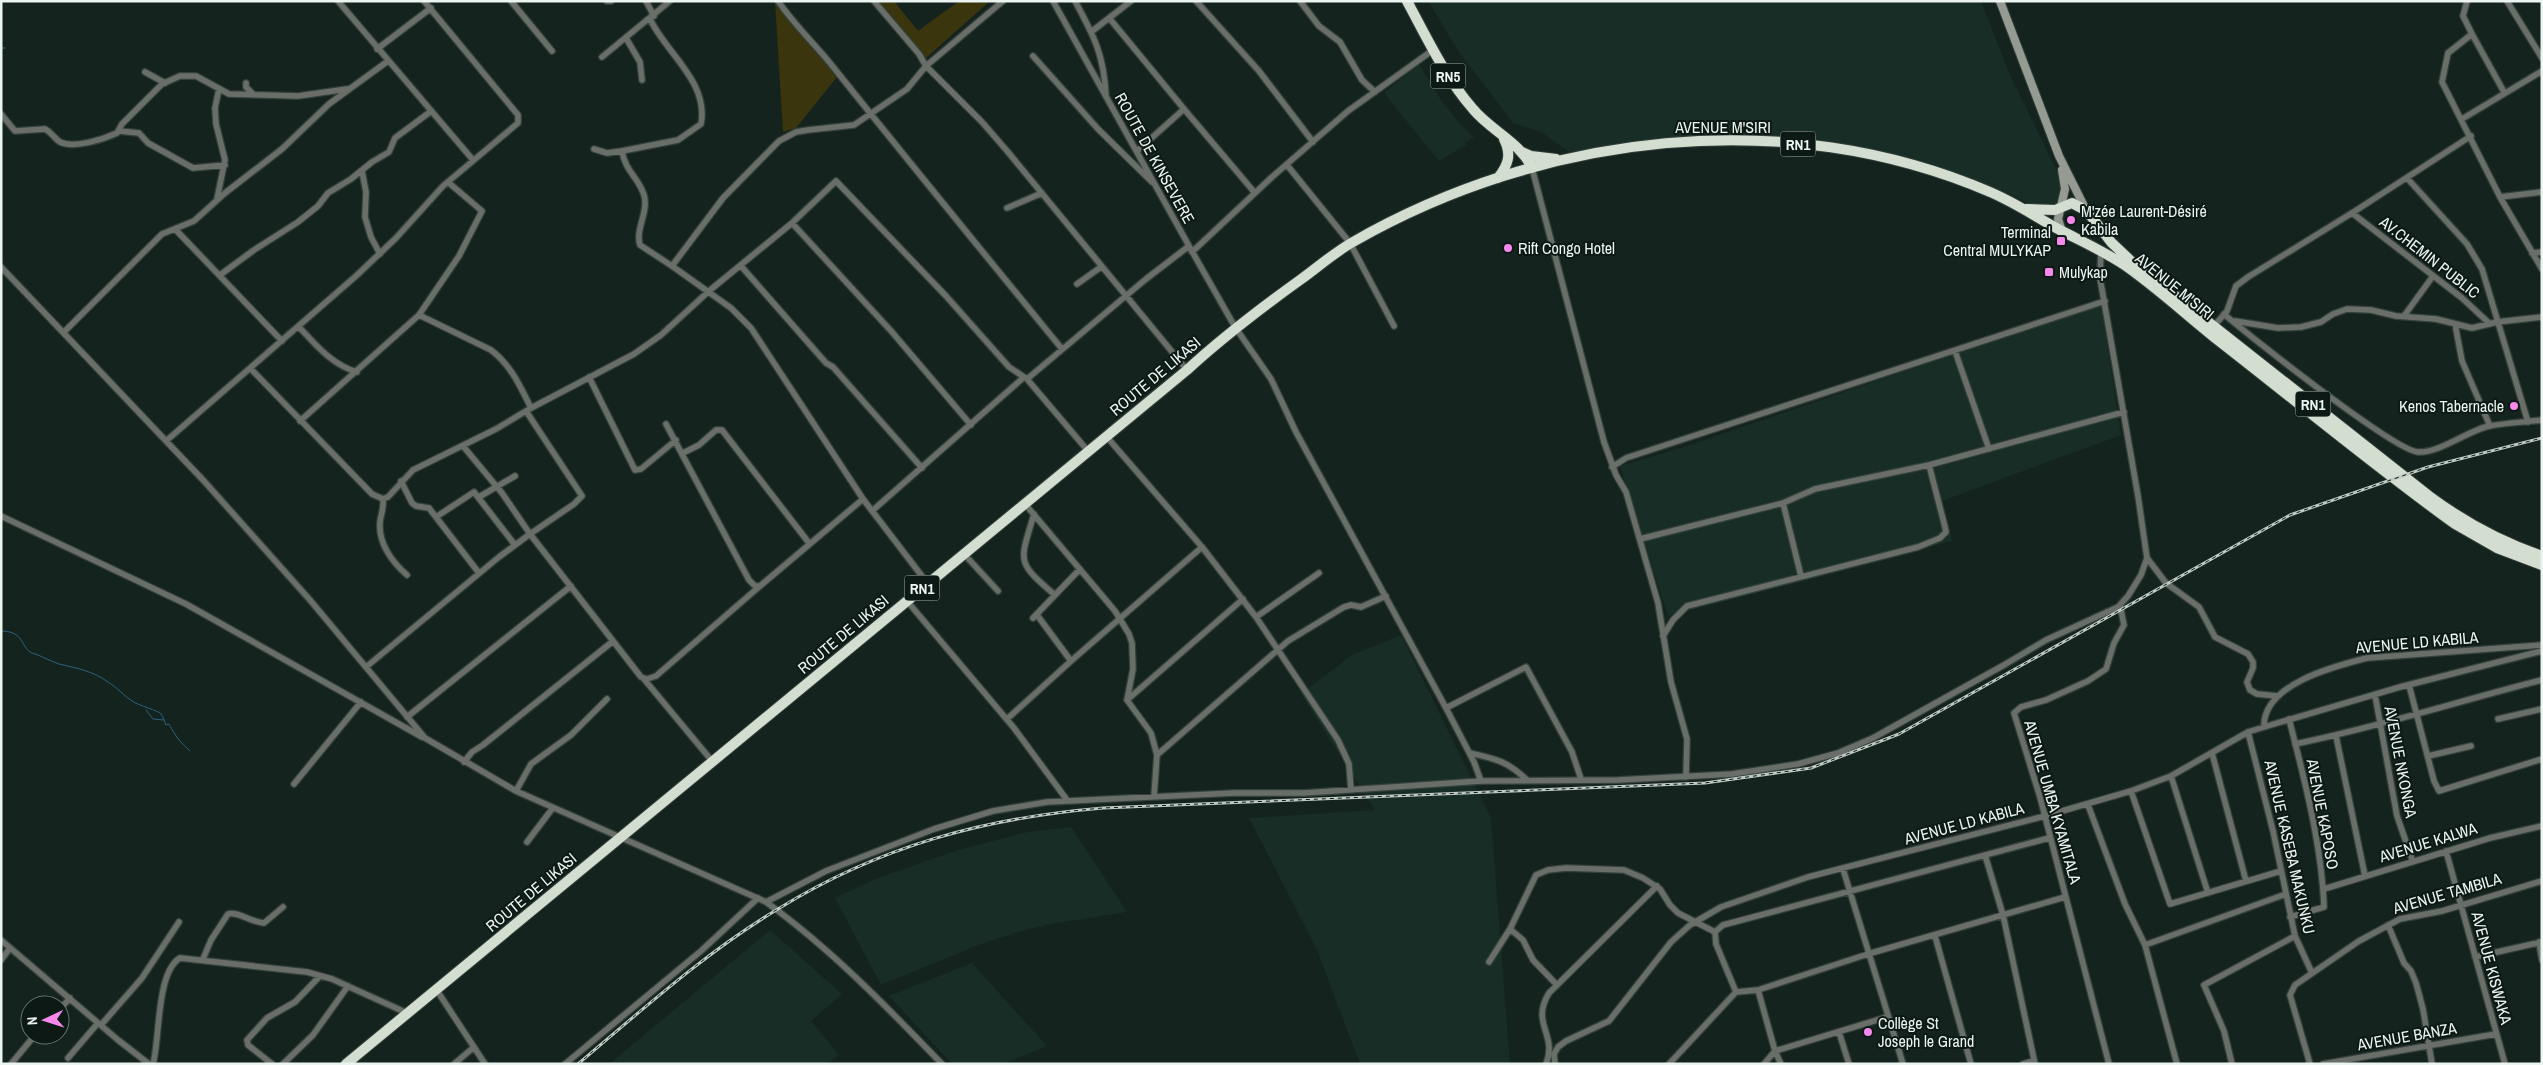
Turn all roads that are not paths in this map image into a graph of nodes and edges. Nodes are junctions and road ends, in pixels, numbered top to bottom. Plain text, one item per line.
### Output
1 (338, 1) edge
2 (424, 1) edge
3 (511, 1) edge
4 (607, 1) edge
5 (611, 1) edge
6 (646, 1) edge
7 (670, 1) edge
8 (778, 1) edge
9 (874, 1) edge
10 (1003, 1) edge
11 (1053, 1) edge
12 (1075, 1) edge
13 (1132, 1) edge
14 (1196, 1) edge
15 (1300, 1) edge
16 (1407, 1) edge
17 (2000, 1) edge
18 (2468, 1) edge
19 (2507, 1) edge
20 (431, 8) junction
21 (652, 18) junction
22 (1110, 19) junction
23 (1091, 32) junction
24 (2472, 34) junction
25 (626, 38) junction
26 (377, 48) junction
27 (1433, 50) junction
28 (552, 51) dead end
29 (1033, 56) dead end
30 (602, 57) dead end
31 (2542, 58) edge
32 (388, 61) junction
33 (926, 66) junction
34 (2542, 71) edge
35 (145, 72) dead end
36 (642, 80) dead end
37 (164, 82) junction
38 (246, 83) dead end
39 (219, 89) junction
40 (350, 89) junction
41 (1374, 92) junction
42 (2504, 92) junction
43 (253, 94) junction
44 (1106, 98) junction
45 (1184, 109) junction
46 (430, 112) junction
47 (869, 113) junction
48 (1, 114) edge
49 (2462, 119) junction
50 (119, 131) junction
51 (2470, 136) junction
52 (1504, 138) junction
53 (1313, 142) junction
54 (594, 149) dead end
55 (622, 150) junction
56 (1137, 151) junction
57 (1522, 152) junction
58 (2058, 156) junction
59 (1567, 159) junction
60 (473, 160) junction
61 (1287, 164) junction
62 (225, 165) junction
63 (1532, 168) junction
64 (362, 171) junction
65 (1498, 178) junction
66 (2407, 178) junction
67 (449, 183) junction
68 (1155, 184) junction
69 (1255, 192) junction
70 (2542, 192) edge
71 (1042, 193) junction
72 (2500, 197) junction
73 (216, 201) junction
74 (2060, 207) junction
75 (1007, 208) dead end
76 (2021, 208) junction
77 (2087, 212) junction
78 (2352, 213) junction
79 (792, 223) junction
80 (175, 228) junction
81 (2100, 229) junction
82 (2062, 231) junction
83 (1350, 243) junction
84 (2089, 244) junction
85 (1190, 249) junction
86 (2101, 251) junction
87 (2542, 252) edge
88 (2532, 253) junction
89 (380, 254) junction
90 (672, 266) junction
91 (741, 266) junction
92 (1101, 266) junction
93 (1, 267) edge
94 (2542, 269) edge
95 (220, 275) junction
96 (2433, 276) junction
97 (1077, 284) dead end
98 (709, 291) junction
99 (1126, 296) junction
100 (2105, 301) junction
101 (2224, 314) junction
102 (419, 315) junction
103 (2404, 316) junction
104 (2542, 317) edge
105 (2231, 320) junction
106 (2497, 322) junction
107 (2455, 324) junction
108 (2490, 324) junction
109 (2215, 325) junction
110 (1394, 326) dead end
111 (298, 327) junction
112 (1235, 327) junction
113 (64, 332) junction
114 (282, 341) junction
115 (1062, 349) junction
116 (1955, 351) junction
117 (251, 369) junction
118 (1187, 370) junction
119 (357, 372) junction
120 (589, 377) junction
121 (1025, 378) junction
122 (529, 409) junction
123 (2124, 412) junction
124 (2542, 420) edge
125 (300, 421) junction
126 (2528, 422) junction
127 (666, 424) dead end
128 (971, 425) junction
129 (2490, 426) junction
130 (1106, 436) junction
131 (676, 440) junction
132 (166, 441) junction
133 (463, 446) junction
134 (1989, 449) junction
135 (1088, 451) junction
136 (683, 453) junction
137 (1929, 465) junction
138 (1612, 467) junction
139 (922, 468) junction
140 (515, 476) dead end
141 (401, 481) junction
142 (496, 487) junction
143 (479, 497) junction
144 (863, 498) junction
145 (383, 499) junction
146 (1025, 504) junction
147 (1783, 504) junction
148 (872, 511) junction
149 (1034, 514) junction
150 (1, 516) edge
151 (436, 517) junction
152 (530, 534) junction
153 (1640, 539) junction
154 (809, 543) junction
155 (515, 545) junction
156 (1202, 547) junction
157 (964, 554) junction
158 (2542, 556) edge
159 (2147, 558) junction
160 (2542, 565) edge
161 (1080, 569) junction
162 (480, 573) junction
163 (1319, 573) dead end
164 (407, 575) dead end
165 (1801, 576) junction
166 (928, 584) junction
167 (571, 586) junction
168 (760, 586) junction
169 (998, 591) dead end
170 (1055, 595) junction
171 (1386, 596) junction
172 (1243, 599) junction
173 (906, 601) junction
174 (2120, 605) junction
175 (1256, 617) junction
176 (1120, 619) junction
177 (1663, 636) junction
178 (612, 642) junction
179 (2542, 645) edge
180 (1278, 650) junction
181 (2542, 651) edge
182 (1071, 660) junction
183 (366, 667) junction
184 (644, 679) junction
185 (2542, 680) edge
186 (2409, 685) junction
187 (2374, 695) junction
188 (2278, 696) junction
189 (607, 699) dead end
190 (1127, 700) junction
191 (361, 702) junction
192 (1446, 708) junction
193 (2542, 709) edge
194 (2417, 715) junction
195 (407, 717) junction
196 (2289, 719) junction
197 (2498, 719) dead end
198 (1007, 720) junction
199 (2380, 724) junction
200 (2264, 727) junction
201 (2248, 732) junction
202 (2336, 736) junction
203 (425, 738) junction
204 (2295, 744) junction
205 (2471, 746) dead end
206 (1470, 753) junction
207 (2212, 753) junction
208 (1157, 755) junction
209 (2428, 756) junction
210 (2542, 760) edge
211 (712, 761) junction
212 (464, 762) junction
213 (2171, 776) junction
214 (1686, 777) junction
215 (1581, 779) junction
216 (1527, 780) junction
217 (1481, 781) junction
218 (294, 784) dead end
219 (1351, 790) junction
220 (2131, 791) junction
221 (516, 792) junction
222 (1154, 796) junction
223 (1067, 800) junction
224 (2088, 805) junction
225 (552, 809) junction
226 (2045, 816) junction
227 (2542, 826) edge
228 (620, 837) junction
229 (2050, 838) junction
230 (527, 842) dead end
231 (2446, 851) junction
232 (1985, 855) junction
233 (2412, 862) junction
234 (1843, 869) junction
235 (2281, 871) junction
236 (2365, 876) junction
237 (2246, 881) junction
238 (2542, 881) edge
239 (1656, 886) junction
240 (2324, 888) junction
241 (1849, 891) junction
242 (2208, 893) junction
243 (2286, 894) junction
244 (2065, 897) junction
245 (758, 898) junction
246 (766, 902) junction
247 (2461, 905) junction
248 (283, 907) dead end
249 (2003, 915) junction
250 (2290, 917) junction
251 (179, 922) dead end
252 (1697, 922) junction
253 (2388, 924) junction
254 (1510, 929) junction
255 (1715, 932) junction
256 (1935, 936) junction
257 (2295, 936) junction
258 (1, 940) edge
259 (2540, 942) edge
260 (2145, 945) junction
261 (10, 948) junction
262 (1868, 954) junction
263 (2475, 956) junction
264 (203, 959) junction
265 (1, 960) edge
266 (2542, 960) edge
267 (1489, 962) dead end
268 (2312, 973) junction
269 (320, 976) junction
270 (1557, 985) junction
271 (348, 986) junction
272 (436, 989) junction
273 (1758, 990) junction
274 (1736, 992) junction
275 (66, 995) edge
276 (70, 998) edge
277 (407, 1013) junction
278 (1888, 1017) junction
279 (100, 1024) junction
280 (1839, 1032) junction
281 (2496, 1034) junction
282 (27, 1045) edge
283 (2429, 1045) junction
284 (474, 1047) junction
285 (1775, 1051) junction
286 (1552, 1054) junction
287 (2371, 1056) junction
288 (68, 1058) dead end
289 (2034, 1062) edge
290 (147, 1063) edge
291 (11, 1064) edge
292 (154, 1064) edge
293 (272, 1064) edge
294 (283, 1064) edge
295 (346, 1064) edge
296 (454, 1064) edge
297 (485, 1064) edge
298 (565, 1064) edge
299 (942, 1064) edge
300 (1546, 1064) edge
301 (1556, 1064) edge
302 (1669, 1064) edge
303 (1764, 1064) edge
304 (1781, 1064) edge
305 (1849, 1064) edge
306 (1903, 1064) edge
307 (1971, 1064) edge
308 (2023, 1064) edge
309 (2109, 1064) edge
310 (2177, 1064) edge
311 (2232, 1064) edge
312 (2310, 1064) edge
313 (2323, 1064) edge
314 (2373, 1064) edge
315 (2432, 1064) edge
316 (2505, 1064) edge

1 - 26 street
2 - 20 street
3 - 28 street
4 - 5 street
6 - 21 street
7 - 21 street
8 - 47 street
9 - 33 street
10 - 33 street
11 - 44 street, ROUTE DE KINSEVERE
12 - 23 street
13 - 22 street
14 - 53 street
15 - 41 street
16 - 27 highway, RN5
17 - 58 main road
18 - 24 street
19 - 31 street
20 - 26 street
20 - 60 street
21 - 25 street
21 - 55 street
22 - 23 street
22 - 45 street
23 - 44 street
24 - 42 street
24 - 49 street
25 - 30 street
25 - 36 street
26 - 32 street
27 - 41 street
27 - 52 highway, RN5
29 - 68 street
32 - 40 street
32 - 46 street
33 - 47 street
33 - 71 street
34 - 42 street
35 - 37 street
37 - 39 street
37 - 50 street
38 - 43 street
39 - 43 street
39 - 62 street
40 - 43 street
40 - 73 street
41 - 53 street
42 - 49 street
44 - 56 street, ROUTE DE KINSEVERE
45 - 56 street
45 - 69 street
46 - 60 street
46 - 64 street
47 - 90 street
47 - 115 street
48 - 50 street
49 - 51 street
50 - 62 street
51 - 66 street
51 - 72 street
52 - 57 highway, RN5
52 - 65 highway
53 - 61 street
54 - 55 street
55 - 90 street
56 - 68 street, ROUTE DE KINSEVERE
57 - 59 highway
57 - 63 highway, RN5
58 - 74 main road
58 - 77 main road
59 - 63 highway, AVENUE M'SIRI / RN1
59 - 76 highway, AVENUE M'SIRI / RN1
60 - 67 street
61 - 69 street
61 - 83 street
62 - 73 street
63 - 65 highway, ROUTE DE LIKASI / RN1
63 - 138 street
64 - 89 street
64 - 95 street
65 - 83 highway, ROUTE DE LIKASI / RN1
66 - 78 street
66 - 106 street
67 - 89 street
67 - 102 street
68 - 85 street, ROUTE DE KINSEVERE
69 - 85 street
70 - 72 street
71 - 75 street
71 - 92 street
72 - 88 street
73 - 80 street
74 - 76 highway, RN1
74 - 77 highway, RN1
74 - 82 main road
76 - 82 highway, AVENUE M'SIRI / RN1
77 - 81 highway, AVENUE M'SIRI / RN1
78 - 96 street, AV.CHEMIN PUBLIC
78 - 101 street
79 - 91 street
79 - 121 street
79 - 128 street
80 - 95 street
80 - 113 street
81 - 84 highway
81 - 109 highway, AVENUE M'SIRI / RN1
82 - 84 highway, AVENUE M'SIRI / RN1
83 - 110 street
83 - 112 highway, ROUTE DE LIKASI / RN1
84 - 86 highway, AVENUE M'SIRI / RN1
85 - 99 street
85 - 112 street, ROUTE DE KINSEVERE
86 - 100 street
86 - 160 highway, AVENUE M'SIRI / RN1
87 - 88 street
88 - 94 street
89 - 111 street
90 - 98 street
91 - 98 street
91 - 139 street
92 - 97 street
92 - 99 street
93 - 113 street
95 - 114 street
96 - 103 street
96 - 108 street, AV.CHEMIN PUBLIC
98 - 120 street
98 - 144 street
99 - 115 street
99 - 118 street
100 - 116 street
100 - 123 street
101 - 105 street
101 - 109 street
102 - 119 street
102 - 122 street
103 - 105 street
103 - 107 street
104 - 106 street
105 - 129 street
106 - 108 street
106 - 126 street
107 - 108 street
107 - 129 street
109 - 158 highway, AVENUE M'SIRI / RN1
111 - 114 street
111 - 119 street
112 - 118 highway, ROUTE DE LIKASI / RN1
112 - 171 street, ROUTE DE KINSEVERE
113 - 132 street
114 - 117 street
115 - 121 street
116 - 134 street
116 - 138 street
117 - 125 street
117 - 132 street
118 - 130 highway, ROUTE DE LIKASI / RN1
119 - 125 street
120 - 122 street
120 - 131 street
121 - 128 street
121 - 135 street
122 - 133 street
122 - 152 street
123 - 134 street
123 - 159 street
124 - 126 street
125 - 145 street
126 - 129 street
127 - 131 street
128 - 139 street
130 - 135 highway, ROUTE DE LIKASI / RN1
130 - 156 street
131 - 136 street
132 - 183 street
133 - 141 street
133 - 142 street
134 - 137 street
135 - 146 highway, ROUTE DE LIKASI / RN1
136 - 154 street
136 - 168 street
137 - 147 street
137 - 165 street
138 - 153 street
139 - 148 street
140 - 142 street
141 - 145 street
141 - 151 street
142 - 143 street
142 - 152 street
143 - 151 street
143 - 155 street
144 - 148 street
144 - 154 street
145 - 164 street
146 - 149 street
146 - 157 highway, ROUTE DE LIKASI / RN1
147 - 153 street
147 - 165 street
148 - 166 street
149 - 161 street
149 - 170 street
150 - 191 street
151 - 162 street
152 - 155 street
152 - 167 street
153 - 177 street
154 - 168 street
155 - 162 street
156 - 172 street
156 - 176 street
157 - 166 highway, ROUTE DE LIKASI / RN1
157 - 169 street
159 - 174 street
159 - 188 street
161 - 170 street
161 - 176 street
162 - 183 street
163 - 175 street
165 - 177 street
166 - 173 highway, ROUTE DE LIKASI / RN1
167 - 178 street
167 - 195 street
168 - 184 street
170 - 182 street
171 - 180 street
171 - 192 street, ROUTE DE KINSEVERE
172 - 175 street
172 - 190 street
173 - 198 street
173 - 211 highway, ROUTE DE LIKASI / RN1
174 - 214 street
174 - 226 street, AVENUE UMBA KYAMITALA
175 - 180 street
176 - 182 street
176 - 190 street
177 - 214 street
178 - 184 street
178 - 212 street
179 - 188 street, AVENUE LD KABILA
180 - 208 street
180 - 219 street
181 - 186 street, AVENUE LD KABILA
182 - 198 street
183 - 195 street
184 - 211 street
185 - 194 street
186 - 187 street, AVENUE LD KABILA
186 - 194 street
187 - 196 street, AVENUE LD KABILA
187 - 199 street, AVENUE NKONGA
188 - 200 street, AVENUE LD KABILA
189 - 221 street
190 - 208 street
191 - 203 street
191 - 218 street
192 - 206 street, ROUTE DE KINSEVERE
192 - 215 street
193 - 197 street
194 - 199 street
194 - 209 street
195 - 203 street
196 - 200 street, AVENUE LD KABILA
196 - 204 street, AVENUE KAPOSO
198 - 223 street
199 - 202 street
199 - 233 street, AVENUE NKONGA
200 - 201 street, AVENUE LD KABILA
201 - 207 street, AVENUE LD KABILA
201 - 235 street, AVENUE KASEBA MAKUNKU
202 - 204 street
202 - 236 street
203 - 212 street
204 - 240 street, AVENUE KAPOSO
205 - 209 street
206 - 216 street
206 - 217 street, ROUTE DE KINSEVERE
207 - 213 street, AVENUE LD KABILA
207 - 237 street
208 - 222 street
209 - 210 street
211 - 228 highway, ROUTE DE LIKASI / RN1
212 - 221 street
213 - 220 street, AVENUE LD KABILA
213 - 242 street
214 - 215 street
215 - 216 street
216 - 217 street
217 - 219 street
219 - 222 street
220 - 224 street, AVENUE LD KABILA
220 - 242 street
221 - 225 street
222 - 223 street
223 - 246 street
224 - 226 street, AVENUE LD KABILA
224 - 260 street
225 - 228 street
225 - 230 street
226 - 229 street, AVENUE UMBA KYAMITALA
226 - 234 street, AVENUE LD KABILA
227 - 231 street, AVENUE KALWA
228 - 245 street
228 - 272 highway, ROUTE DE LIKASI / RN1
229 - 232 street
229 - 244 street, AVENUE UMBA KYAMITALA
231 - 233 street, AVENUE KALWA
231 - 247 street, AVENUE KISWAKA
232 - 241 street
232 - 249 street
233 - 236 street, AVENUE KALWA
234 - 241 street
234 - 252 street, AVENUE LD KABILA
235 - 237 street
235 - 243 street, AVENUE KASEBA MAKUNKU
236 - 240 street, AVENUE KALWA
237 - 242 street
238 - 247 street, AVENUE TAMBILA
239 - 252 street
239 - 254 street
239 - 270 street
240 - 250 street
241 - 255 street
241 - 262 street
243 - 250 street, AVENUE KASEBA MAKUNKU
243 - 260 street
244 - 249 street
244 - 309 street, AVENUE UMBA KYAMITALA
245 - 246 street
245 - 298 street
246 - 299 street
247 - 253 street, AVENUE TAMBILA
247 - 263 street, AVENUE KISWAKA
248 - 264 street
249 - 256 street
249 - 289 street
250 - 257 street, AVENUE KASEBA MAKUNKU
251 - 279 street
252 - 255 street
252 - 286 street, AVENUE LD KABILA
253 - 268 street, AVENUE TAMBILA
253 - 283 street
254 - 267 street
254 - 270 street
255 - 274 street
256 - 262 street
256 - 307 street
257 - 268 street, AVENUE KASEBA MAKUNKU
257 - 311 street
258 - 261 street
259 - 263 street
259 - 266 street
260 - 310 street
261 - 265 street
261 - 275 street
262 - 273 street
262 - 278 street
263 - 281 street, AVENUE KISWAKA
264 - 269 street
264 - 292 street
268 - 312 street, AVENUE TAMBILA
269 - 271 street
269 - 293 street
270 - 286 street
271 - 277 street
271 - 294 street
272 - 277 highway, ROUTE DE LIKASI / RN1
272 - 284 street
273 - 274 street
273 - 285 street
274 - 302 street
276 - 279 street
277 - 295 highway, ROUTE DE LIKASI / RN1
278 - 280 street
278 - 306 street
279 - 288 street
279 - 290 street
280 - 285 street
280 - 305 street
281 - 283 street, AVENUE BANZA
281 - 316 street, AVENUE KISWAKA
282 - 291 street
283 - 287 street, AVENUE BANZA
283 - 315 street
284 - 296 street
284 - 297 street
285 - 303 street
285 - 304 street
286 - 300 street
286 - 301 street
287 - 313 street, AVENUE BANZA
287 - 314 street
289 - 308 street

